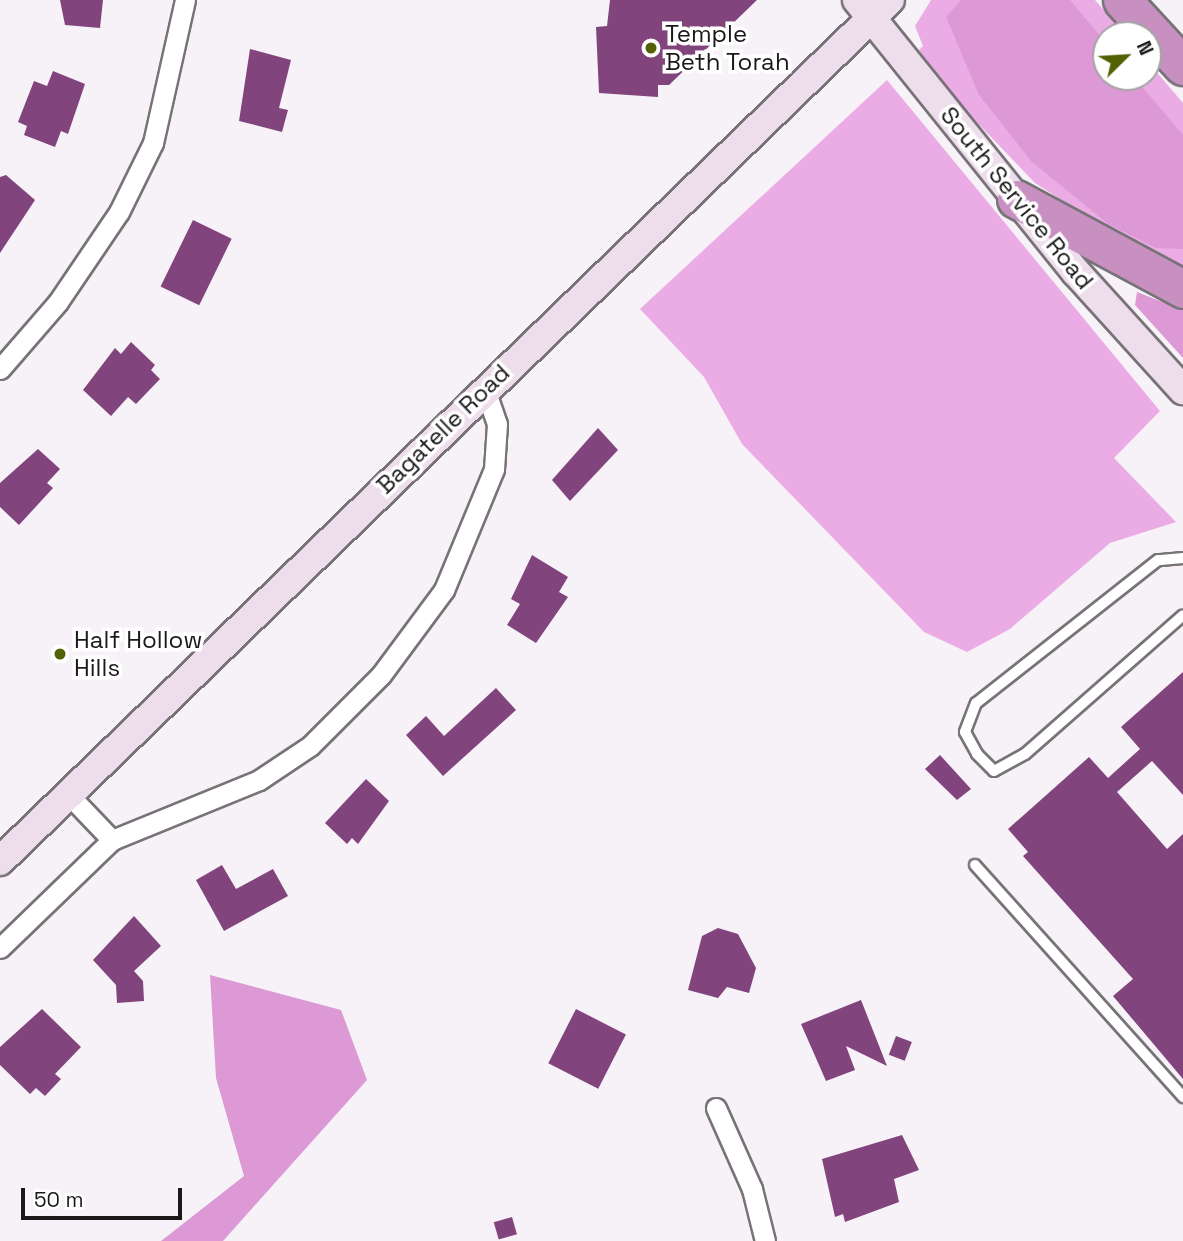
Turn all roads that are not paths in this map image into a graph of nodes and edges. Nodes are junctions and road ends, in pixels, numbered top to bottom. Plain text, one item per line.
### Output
1 (185, 0) edge
2 (1122, 0) edge
3 (873, 6) edge
4 (1183, 66) edge
5 (1017, 199) junction
6 (1183, 289) edge
7 (0, 369) edge
8 (485, 389) junction
9 (1183, 390) edge
10 (1183, 558) edge
11 (1183, 615) edge
12 (68, 794) junction
13 (112, 840) junction
14 (0, 861) edge
15 (975, 865) dead end
16 (0, 948) edge
17 (1183, 1097) edge
18 (716, 1108) dead end
19 (765, 1241) edge

1 - 7 street
2 - 4 highway
3 - 5 street, South Service Road
3 - 8 street, Bagatelle Road
5 - 6 highway
5 - 9 street, South Service Road
8 - 12 street, Bagatelle Road
8 - 13 street
10 - 11 lane
12 - 13 street
12 - 14 street, Bagatelle Road
13 - 16 street
15 - 17 lane
18 - 19 street

